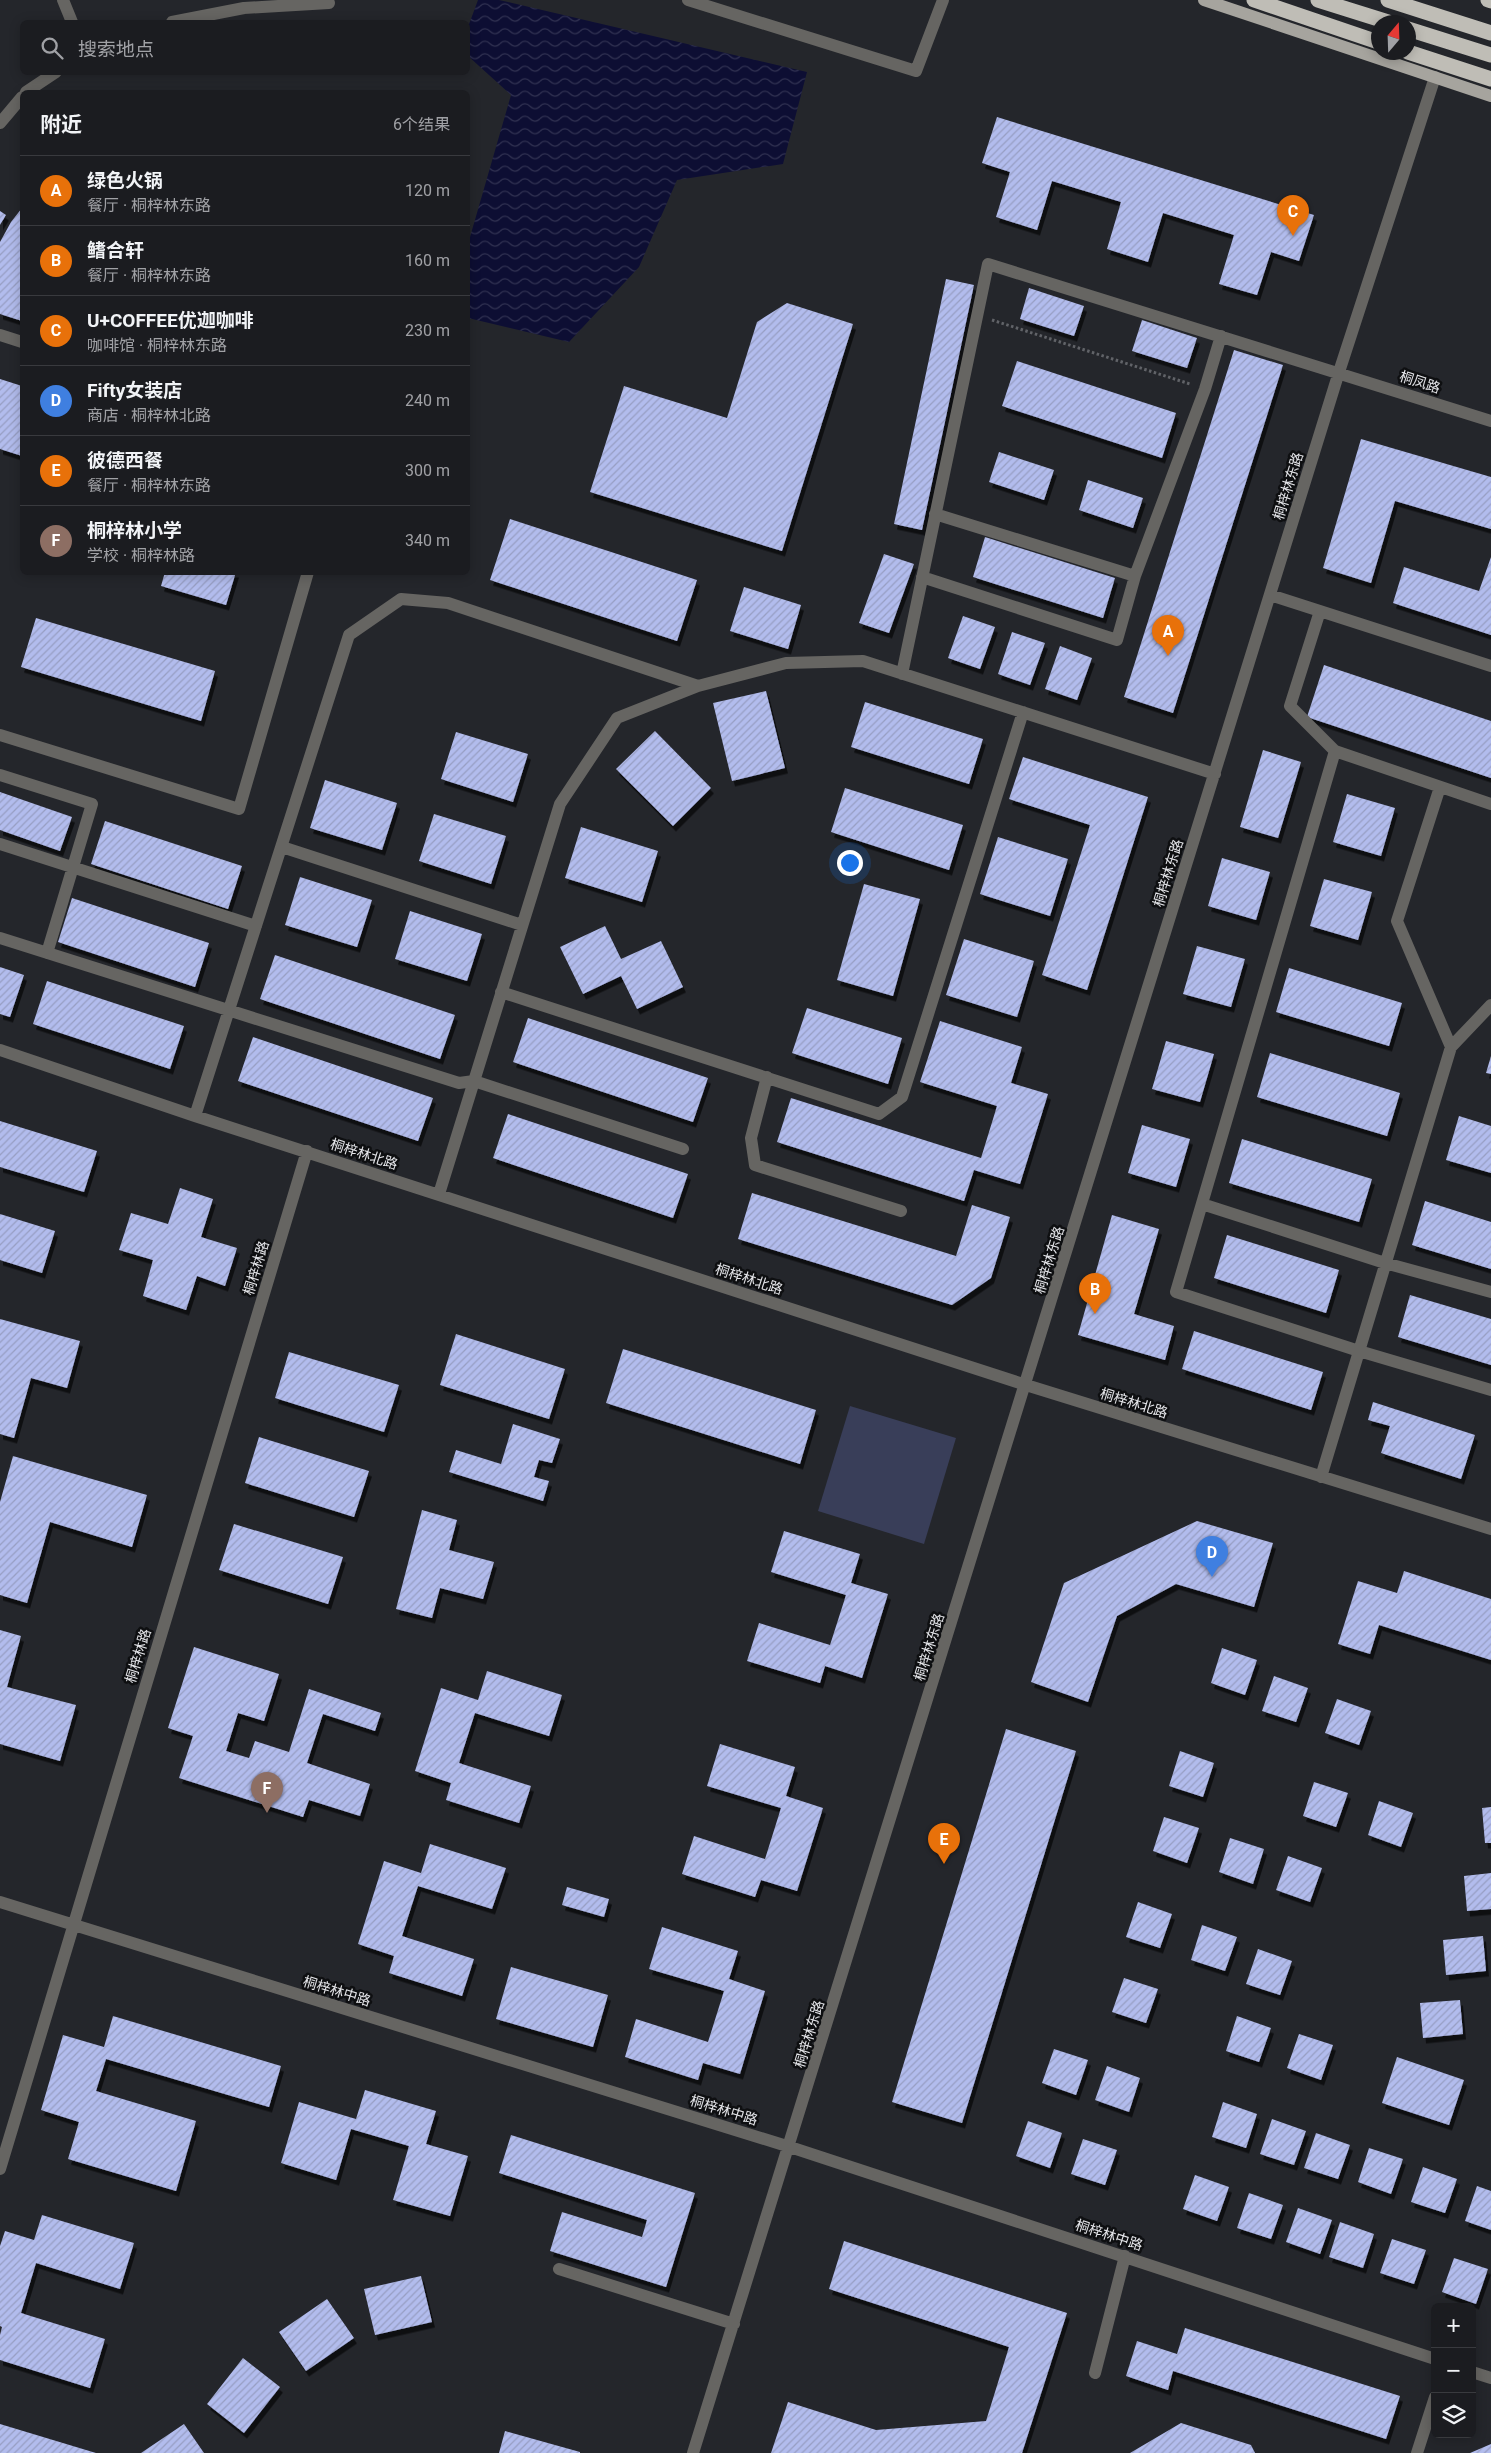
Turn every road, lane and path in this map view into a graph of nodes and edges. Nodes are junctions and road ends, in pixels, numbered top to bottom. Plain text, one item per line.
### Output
1 (64, 0) edge
2 (688, 0) edge
3 (943, 0) edge
4 (1204, 0) edge
5 (1254, 0) edge
6 (1318, 0) edge
7 (1388, 0) edge
8 (329, 3) dead end
9 (1371, 17) edge
10 (71, 20) edge
11 (182, 20) edge
12 (1416, 32) edge
13 (1491, 33) edge
14 (1371, 40) edge
15 (1416, 55) edge
16 (1491, 55) edge
17 (52, 75) edge
18 (1435, 77) junction
19 (1491, 79) edge
20 (29, 90) edge
21 (1491, 96) edge
22 (20, 99) edge
23 (0, 123) edge
24 (977, 315) junction
25 (0, 335) edge
26 (1222, 336) junction
27 (20, 341) edge
28 (1339, 372) junction
29 (1205, 389) junction
30 (1491, 421) edge
31 (935, 514) junction
32 (307, 575) edge
33 (1135, 576) junction
34 (922, 577) junction
35 (1270, 595) junction
36 (1320, 611) junction
37 (1491, 666) edge
38 (902, 674) junction
39 (698, 686) junction
40 (1022, 712) junction
41 (0, 735) edge
42 (1335, 751) junction
43 (1215, 774) junction
44 (0, 775) edge
45 (1440, 787) junction
46 (1491, 804) edge
47 (0, 844) edge
48 (282, 847) junction
49 (73, 868) junction
50 (522, 925) junction
51 (256, 926) junction
52 (0, 938) edge
53 (47, 953) junction
54 (501, 992) junction
55 (1491, 1005) edge
56 (228, 1012) junction
57 (1451, 1047) junction
58 (0, 1050) edge
59 (767, 1077) junction
60 (474, 1081) junction
61 (195, 1116) junction
62 (683, 1148) dead end
63 (307, 1151) junction
64 (439, 1194) junction
65 (1202, 1204) junction
66 (901, 1211) dead end
67 (1385, 1263) junction
68 (1491, 1292) edge
69 (1359, 1351) junction
70 (1026, 1385) junction
71 (1491, 1390) edge
72 (1321, 1476) junction
73 (1491, 1530) edge
74 (0, 1902) edge
75 (73, 1924) junction
76 (790, 2147) junction
77 (0, 2169) edge
78 (1125, 2256) junction
79 (559, 2269) dead end
80 (734, 2324) junction
81 (1431, 2359) edge
82 (1095, 2373) dead end
83 (1476, 2373) edge
84 (1491, 2378) edge
85 (1431, 2408) edge
86 (693, 2453) edge
87 (1416, 2453) edge

1 - 10 street
2 - 3 street
4 - 18 main road
5 - 14 highway
6 - 9 highway
7 - 13 highway
8 - 11 street
12 - 16 highway
15 - 19 highway
17 - 20 street
18 - 21 main road
18 - 28 street, 桐梓林东路
22 - 23 street
24 - 26 street, 桐凤路
24 - 29 path
24 - 31 street
25 - 27 street
26 - 28 street, 桐凤路
26 - 29 street
28 - 30 street, 桐凤路
28 - 35 street, 桐梓林东路
29 - 33 street
31 - 33 street
31 - 34 street
32 - 41 street
33 - 34 street
34 - 38 street
35 - 36 street
35 - 43 street, 桐梓林东路
36 - 37 street
36 - 42 street
38 - 39 street
38 - 40 street
39 - 48 street
39 - 50 street
40 - 43 street
40 - 59 street
42 - 45 street
42 - 65 street
43 - 70 street, 桐梓林东路
44 - 49 street
45 - 46 street
45 - 57 street
47 - 49 street
48 - 50 street
48 - 51 street
49 - 51 street
49 - 53 street
50 - 54 street
51 - 56 street
52 - 53 street
53 - 56 street
54 - 59 street
54 - 60 street
55 - 57 street
56 - 60 street
56 - 61 street
57 - 67 street
58 - 61 street, 桐梓林北路
59 - 66 street
60 - 62 street
60 - 64 street
61 - 63 street, 桐梓林北路
63 - 64 street, 桐梓林北路
63 - 75 street, 桐梓林路
64 - 70 street, 桐梓林北路
65 - 67 street
65 - 69 street
67 - 68 street
67 - 69 street
69 - 71 street
69 - 72 street
70 - 72 street, 桐梓林北路
70 - 76 street, 桐梓林东路
72 - 73 street, 桐梓林北路
74 - 75 street, 桐梓林中路
75 - 76 street, 桐梓林中路
75 - 77 street, 桐梓林路
76 - 78 street, 桐梓林中路
76 - 80 street, 桐梓林东路
78 - 81 street, 桐梓林中路
78 - 82 street
79 - 80 street
80 - 86 street, 桐梓林东路
83 - 84 street
85 - 87 street

